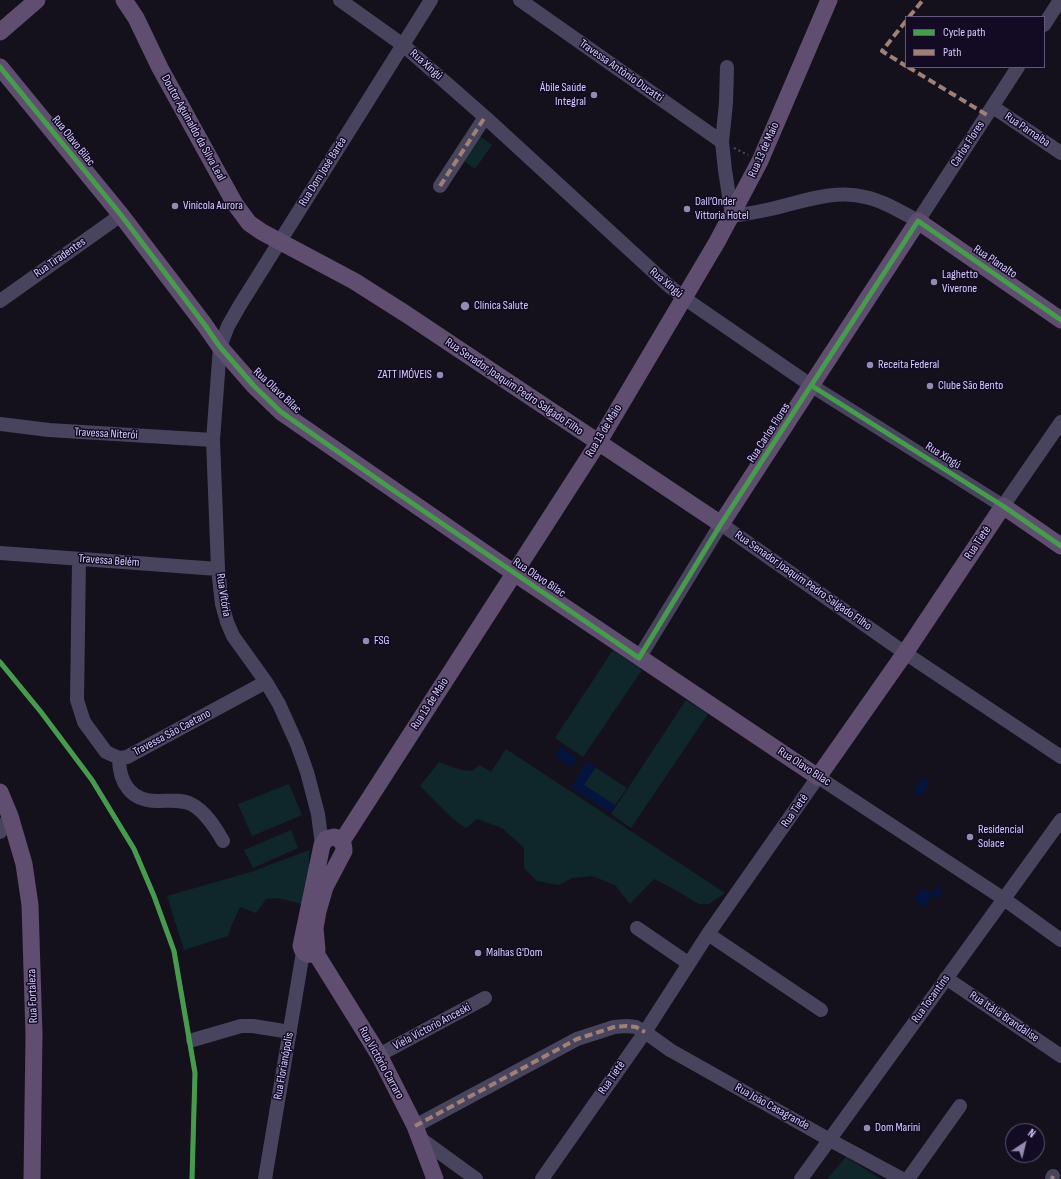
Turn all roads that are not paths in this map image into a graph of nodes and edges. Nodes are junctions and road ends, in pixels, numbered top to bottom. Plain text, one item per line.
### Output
1 (37, 0) edge
2 (124, 0) edge
3 (340, 0) edge
4 (432, 0) edge
5 (520, 0) edge
6 (829, 0) edge
7 (1060, 0) edge
8 (1045, 23) edge
9 (0, 32) edge
10 (403, 45) junction
11 (0, 67) edge
12 (726, 67) dead end
13 (1017, 68) edge
14 (993, 107) junction
15 (485, 117) junction
16 (722, 142) junction
17 (1061, 153) edge
18 (440, 186) dead end
19 (120, 216) junction
20 (732, 216) junction
21 (918, 221) junction
22 (280, 241) junction
23 (684, 298) junction
24 (0, 301) edge
25 (1061, 320) edge
26 (220, 347) junction
27 (812, 386) junction
28 (1061, 422) edge
29 (0, 424) edge
30 (213, 440) junction
31 (598, 443) junction
32 (1003, 506) junction
33 (721, 524) junction
34 (1061, 546) edge
35 (0, 553) edge
36 (79, 559) junction
37 (218, 569) junction
38 (514, 573) junction
39 (905, 653) junction
40 (639, 658) junction
41 (266, 682) junction
42 (1061, 757) edge
43 (119, 758) junction
44 (818, 777) junction
45 (0, 792) edge
46 (10, 816) junction
47 (1061, 820) edge
48 (0, 832) edge
49 (223, 841) dead end
50 (321, 847) junction
51 (341, 850) junction
52 (1004, 899) junction
53 (637, 928) dead end
54 (708, 934) junction
55 (1061, 940) edge
56 (309, 947) junction
57 (688, 963) junction
58 (946, 978) junction
59 (485, 998) dead end
60 (821, 1010) dead end
61 (290, 1032) junction
62 (645, 1032) junction
63 (193, 1040) dead end
64 (379, 1055) junction
65 (1061, 1056) edge
66 (960, 1106) dead end
67 (418, 1132) junction
68 (830, 1140) junction
69 (32, 1179) edge
70 (265, 1179) edge
71 (435, 1179) edge
72 (476, 1179) edge
73 (542, 1179) edge
74 (801, 1179) edge
75 (902, 1179) edge
76 (908, 1179) edge

1 - 9 main road
2 - 22 main road, Doutor Aguinaldo da Silva Leal
3 - 10 street, Rua Xingú
4 - 10 street, Rua Dom José Baréa
5 - 16 street, Travessa Antônio Ducatti
6 - 20 main road, Rua 13 de Maio
7 - 8 street
10 - 15 street, Rua Xingú
10 - 22 street, Rua Dom José Baréa
11 - 19 main road, Rua Olavo Bilac
12 - 16 street
13 - 14 street, Carlos Flores
14 - 17 street, Rua Parnaíba
14 - 21 street, Carlos Flores
15 - 18 street
15 - 23 street, Rua Xingú
16 - 20 street
19 - 24 street, Rua Tiradentes
19 - 26 main road, Rua Olavo Bilac
20 - 21 street, Rua Planalto
20 - 23 main road, Rua 13 de Maio
21 - 25 main road, Rua Planalto
21 - 27 main road, Rua Carlos Flores
22 - 26 street, Rua Dom José Baréa
22 - 31 main road, Rua Senador Joaquim Pedro Salgado Filho
23 - 27 street, Rua Xingú
23 - 31 main road, Rua 13 de Maio
26 - 30 street, Rua Vitória
26 - 38 main road, Rua Olavo Bilac
27 - 32 street, Rua Xingú
27 - 33 main road, Rua Carlos Flores
28 - 32 street, Rua Tietê
29 - 30 street, Travessa Niterói
30 - 37 street, Rua Vitória
31 - 33 main road, Rua Senador Joaquim Pedro Salgado Filho
31 - 38 main road, Rua 13 de Maio
32 - 34 main road, Rua Xingú
32 - 39 main road, Rua Tietê
33 - 39 street, Rua Senador Joaquim Pedro Salgado Filho
33 - 40 street, Rua Carlos Flores
35 - 36 street, Travessa Belém
36 - 37 street, Travessa Belém
36 - 43 street, Travessa São Caetano
37 - 41 street, Rua Vitória
38 - 40 main road, Rua Olavo Bilac
38 - 51 main road, Rua 13 de Maio
39 - 42 street, Rua Senador Joaquim Pedro Salgado Filho
39 - 44 main road, Rua Tietê
40 - 44 main road, Rua Olavo Bilac
41 - 43 street, Travessa São Caetano
41 - 50 street, Rua Vitória
43 - 49 street
44 - 52 street, Rua Olavo Bilac
44 - 54 street, Rua Tietê
45 - 46 main road, Rua Fortaleza
46 - 48 street
46 - 69 main road, Rua Fortaleza
47 - 52 street, Rua Tocantins
50 - 51 main road
50 - 56 main road, Rua Florianópolis
51 - 56 main road, Rua Florianópolis
52 - 55 street, Rua Olavo Bilac
52 - 58 street, Rua Tocantins
53 - 57 street
54 - 57 street, Rua Tietê
54 - 60 street
56 - 61 street, Rua Florianópolis
56 - 64 main road, Rua Victório Carraro
57 - 62 street, Rua Tietê
58 - 65 street, Rua Itália Brandalise
58 - 68 street, Rua Tocantins
59 - 64 street, Viela Victorio Anceski
61 - 63 street
61 - 70 street, Rua Florianópolis
62 - 67 street, Rua João Casagrande
62 - 68 street, Rua João Casagrande
62 - 73 street, Rua Tietê
64 - 67 main road, Rua Victório Carraro
66 - 76 street
67 - 71 main road, Rua Victório Carraro
67 - 72 street
68 - 74 street, Rua Tocantins
68 - 75 street, Rua João Casagrande

